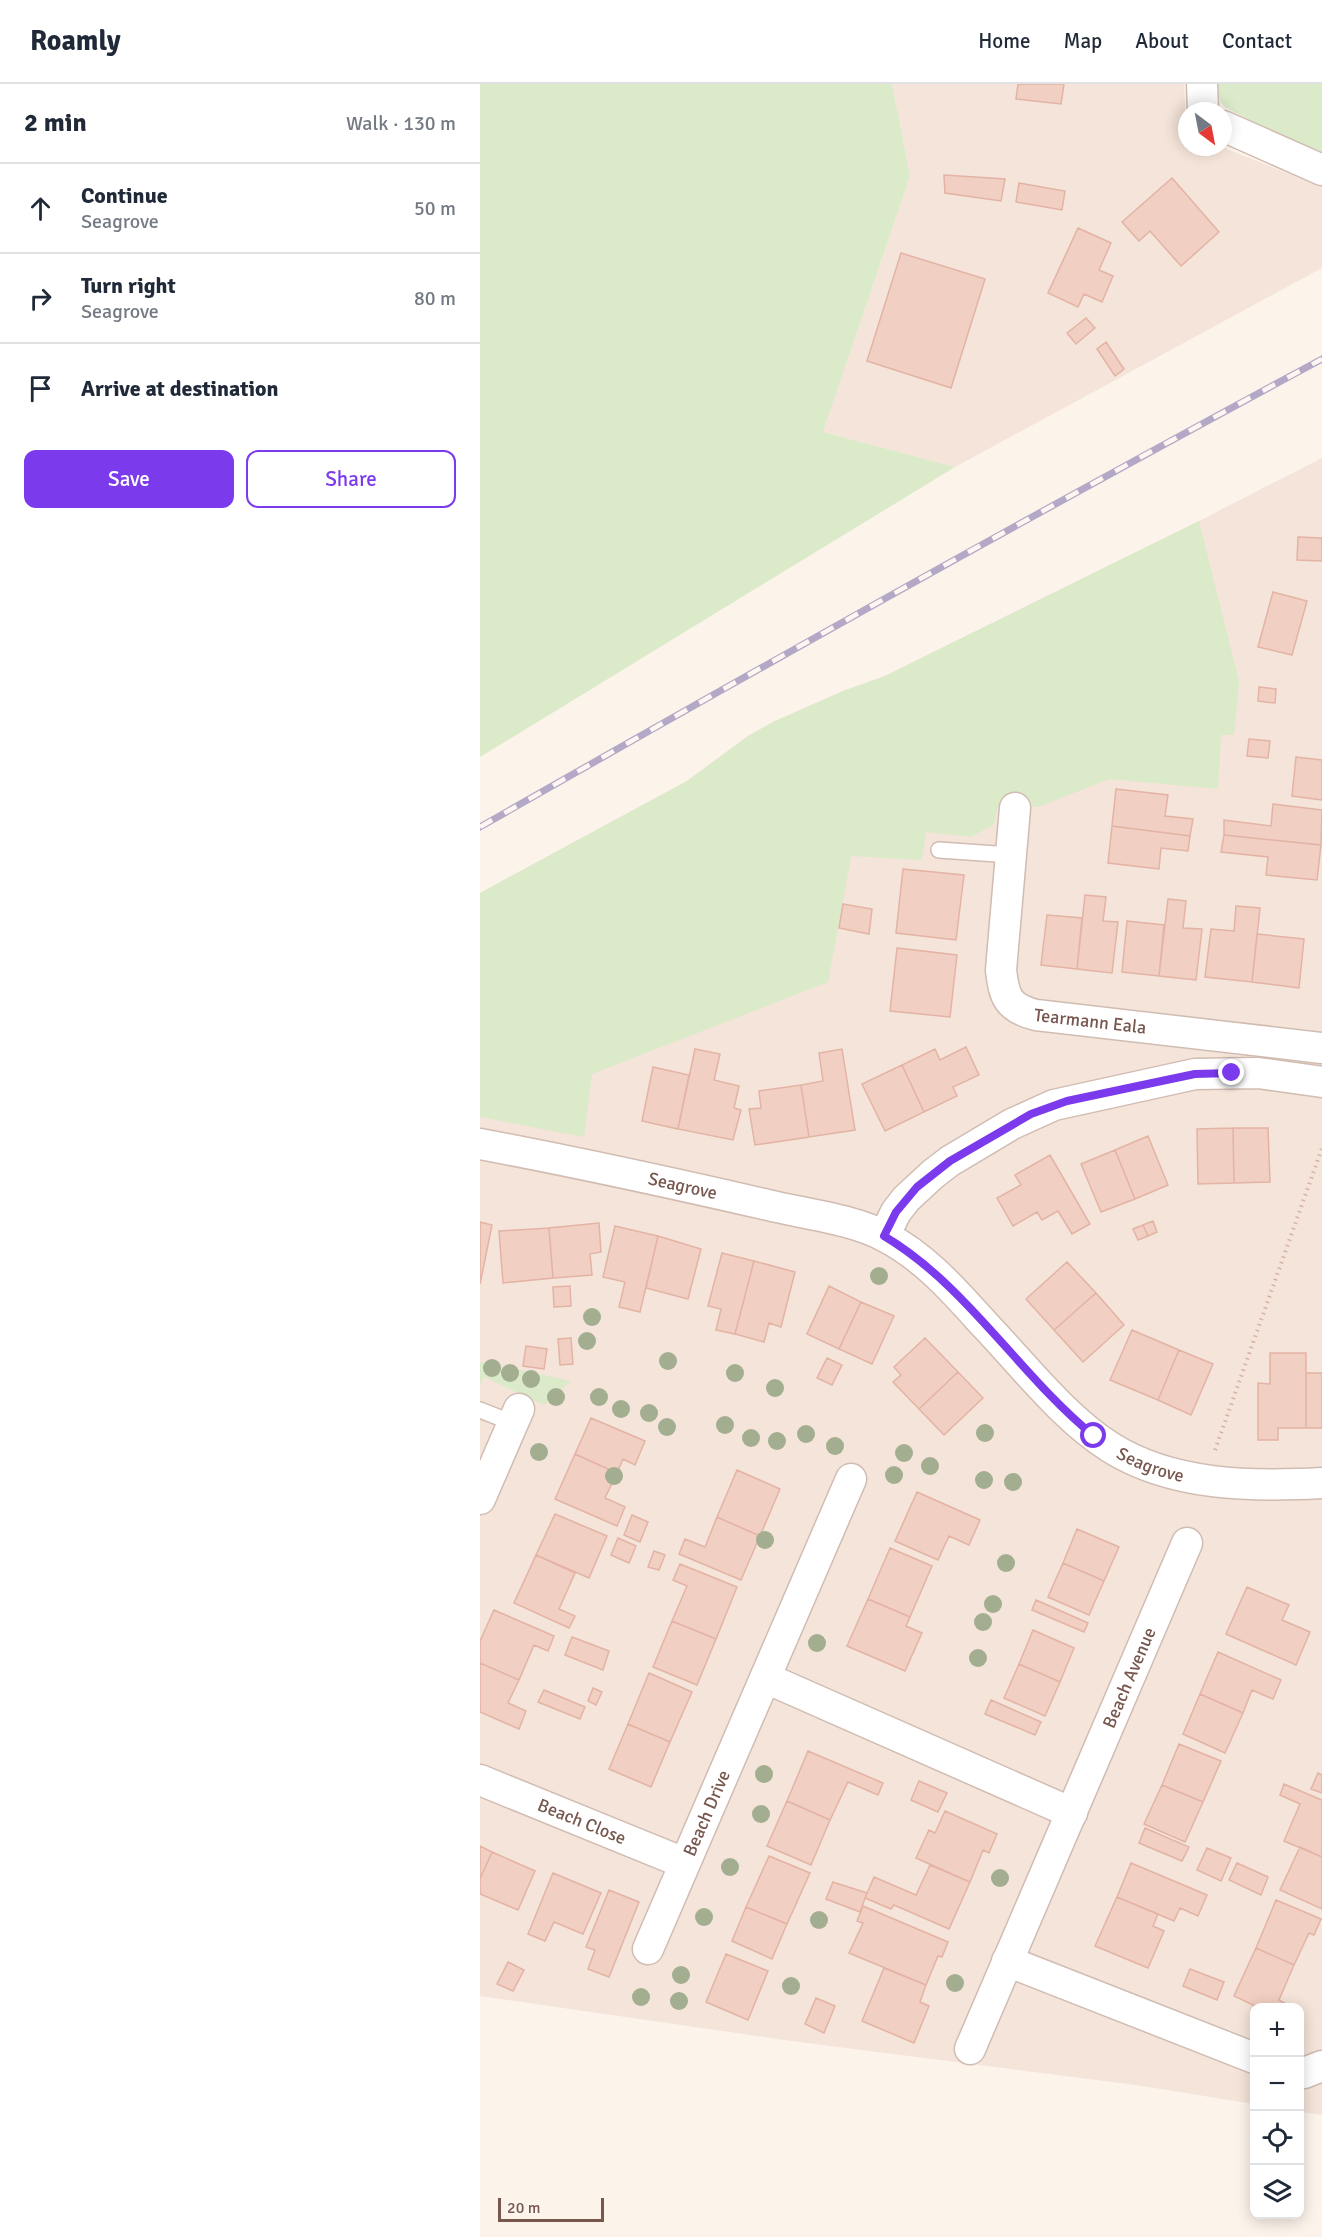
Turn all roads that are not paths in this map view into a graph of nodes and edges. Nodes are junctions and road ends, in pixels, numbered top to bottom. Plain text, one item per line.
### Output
1 (1202, 84) edge
2 (1203, 102) edge
3 (1232, 130) edge
4 (1322, 170) edge
5 (1015, 808) dead end
6 (939, 850) dead end
7 (1011, 855) junction
8 (1322, 1048) edge
9 (1322, 1082) edge
10 (480, 1144) edge
11 (884, 1236) junction
12 (480, 1410) edge
13 (516, 1416) joint
14 (851, 1479) dead end
15 (1322, 1483) edge
16 (480, 1499) edge
17 (1187, 1544) dead end
18 (766, 1678) junction
19 (480, 1780) edge
20 (1072, 1813) junction
21 (684, 1863) junction
22 (648, 1949) dead end
23 (1007, 1961) junction
24 (970, 2049) dead end
25 (1251, 2057) edge
26 (1322, 2066) edge
27 (1304, 2073) edge

1 - 2 street
3 - 4 street
5 - 7 street, Tearmann Eala
6 - 7 lane
7 - 8 street, Tearmann Eala
9 - 11 street
10 - 11 street, Seagrove
11 - 15 street, Seagrove
12 - 13 lane
13 - 16 street
14 - 18 street, Beach Drive
17 - 20 street, Beach Avenue
18 - 20 street
18 - 21 street, Beach Drive
19 - 21 street, Beach Close
20 - 23 street, Beach Avenue
21 - 22 street, Beach Drive
23 - 24 street, Beach Avenue
23 - 25 street
26 - 27 street

